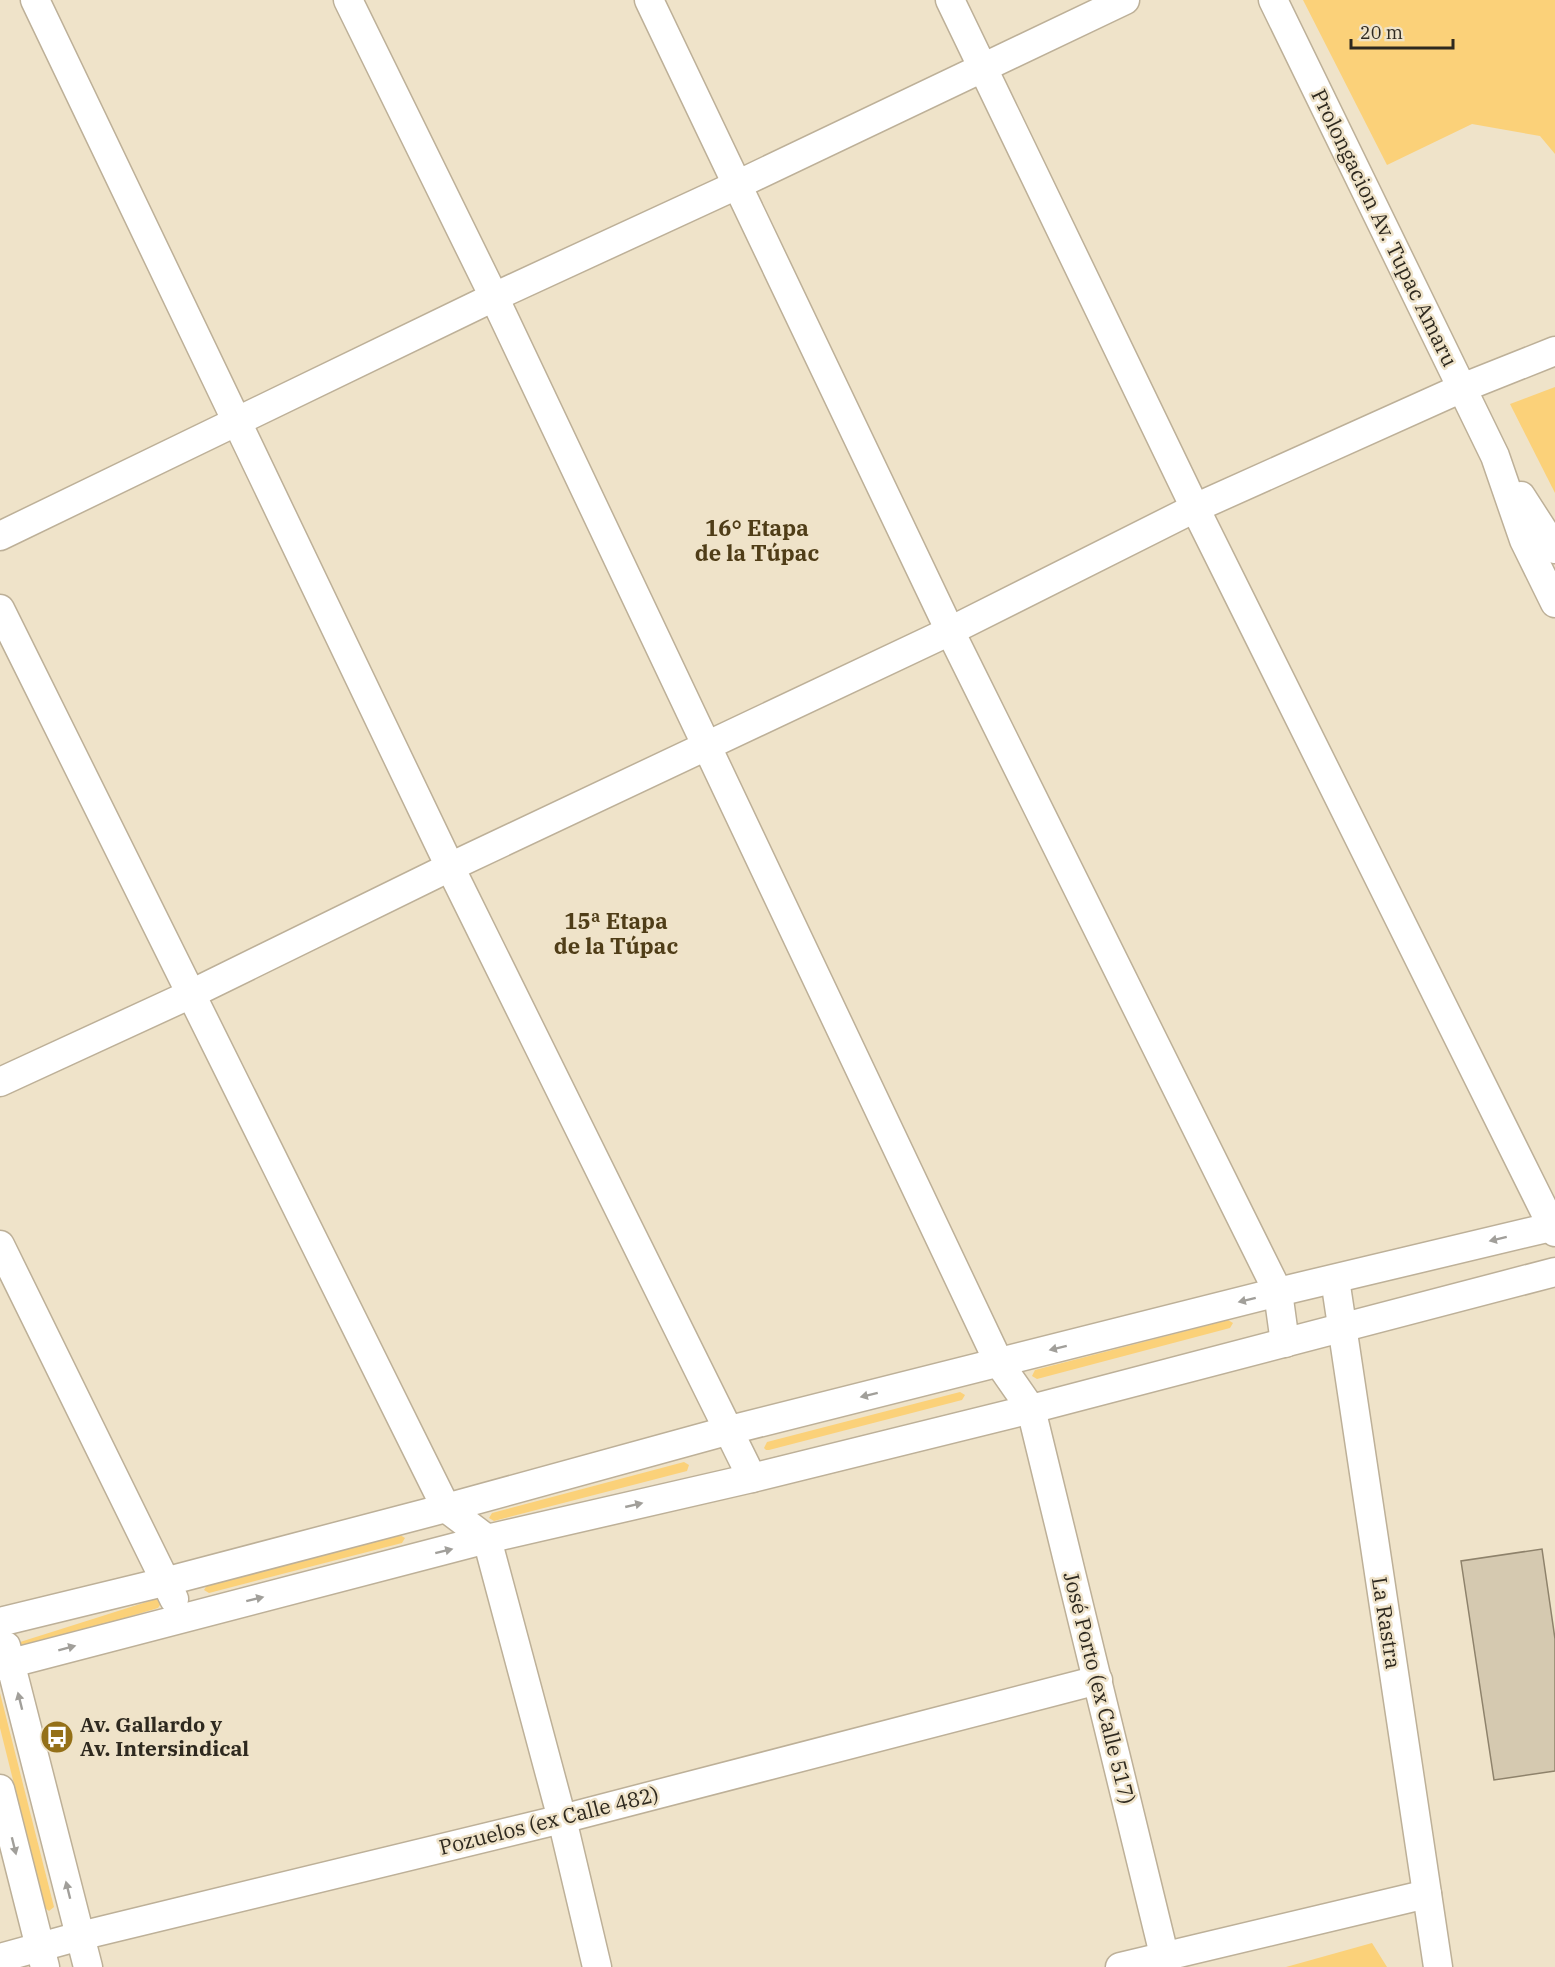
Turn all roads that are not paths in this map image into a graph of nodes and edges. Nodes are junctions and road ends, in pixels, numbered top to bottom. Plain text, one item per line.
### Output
1 (36, 0) edge
2 (348, 0) edge
3 (649, 0) edge
4 (950, 0) edge
5 (1125, 0) edge
6 (1273, 0) edge
7 (982, 69) junction
8 (739, 184) junction
9 (494, 297) junction
10 (1555, 351) edge
11 (1462, 388) junction
12 (236, 421) junction
13 (1495, 456) junction
14 (1195, 508) junction
15 (0, 536) edge
16 (1555, 549) edge
17 (1555, 603) edge
18 (0, 609) edge
19 (950, 631) junction
20 (707, 746) junction
21 (450, 867) junction
22 (191, 994) junction
23 (0, 1082) edge
24 (1554, 1228) edge
25 (0, 1245) edge
26 (1555, 1272) edge
27 (1335, 1279) junction
28 (1278, 1292) junction
29 (1342, 1328) junction
30 (1284, 1343) junction
31 (999, 1363) junction
32 (1031, 1409) junction
33 (730, 1430) junction
34 (752, 1478) junction
35 (446, 1508) junction
36 (487, 1539) junction
37 (164, 1582) junction
38 (185, 1617) junction
39 (0, 1623) edge
40 (5, 1664) edge
41 (1098, 1680) junction
42 (0, 1789) edge
43 (562, 1819) junction
44 (1427, 1894) junction
45 (80, 1936) junction
46 (43, 1957) edge
47 (0, 1958) edge
48 (1166, 1961) edge
49 (87, 1967) edge
50 (597, 1967) edge
51 (1120, 1967) edge
52 (1438, 1967) edge

1 - 12 street
2 - 9 street
3 - 8 street
4 - 7 street
5 - 7 street
6 - 11 street, Prolongacion Av. Tupac Amaru
7 - 8 street
7 - 14 street
8 - 9 street
8 - 19 street
9 - 12 street
9 - 20 street
10 - 11 street
11 - 13 street, Prolongacion Av. Tupac Amaru
11 - 14 street
12 - 15 street
12 - 21 street
13 - 16 street, Prolongacion Av. Tupac Amaru
13 - 17 street, Prolongacion Av. Tupac Amaru
14 - 19 street
14 - 24 street
18 - 22 street
19 - 20 street
19 - 28 street
20 - 21 street
20 - 31 street
21 - 22 street
21 - 33 street
22 - 23 street
22 - 35 street
24 -> 27 street
25 - 37 street
26 - 29 street
27 - 28 street
27 - 29 street, La Rastra
28 - 30 street
28 -> 31 street
29 - 30 street
29 - 44 street, La Rastra
30 - 32 street
31 - 32 street
31 -> 33 street
32 - 34 street
32 - 41 street, José Porto (ex Calle 517)
33 - 34 street
33 - 35 street
36 -> 34 street
35 - 36 street
35 - 37 street
38 -> 36 street
36 - 43 street
37 - 38 street
37 - 39 street
40 -> 38 street
39 - 40 street
45 -> 40 street
41 - 43 street, Pozuelos (ex Calle 482)
41 - 48 street, José Porto (ex Calle 517)
42 -> 46 street
43 - 45 street, Pozuelos (ex Calle 482)
43 - 50 street
44 - 48 street
44 - 52 street, La Rastra
45 - 46 street, Pozuelos (ex Calle 482)
45 - 49 street
46 - 47 street, Pozuelos (ex Calle 482)
48 - 51 street

